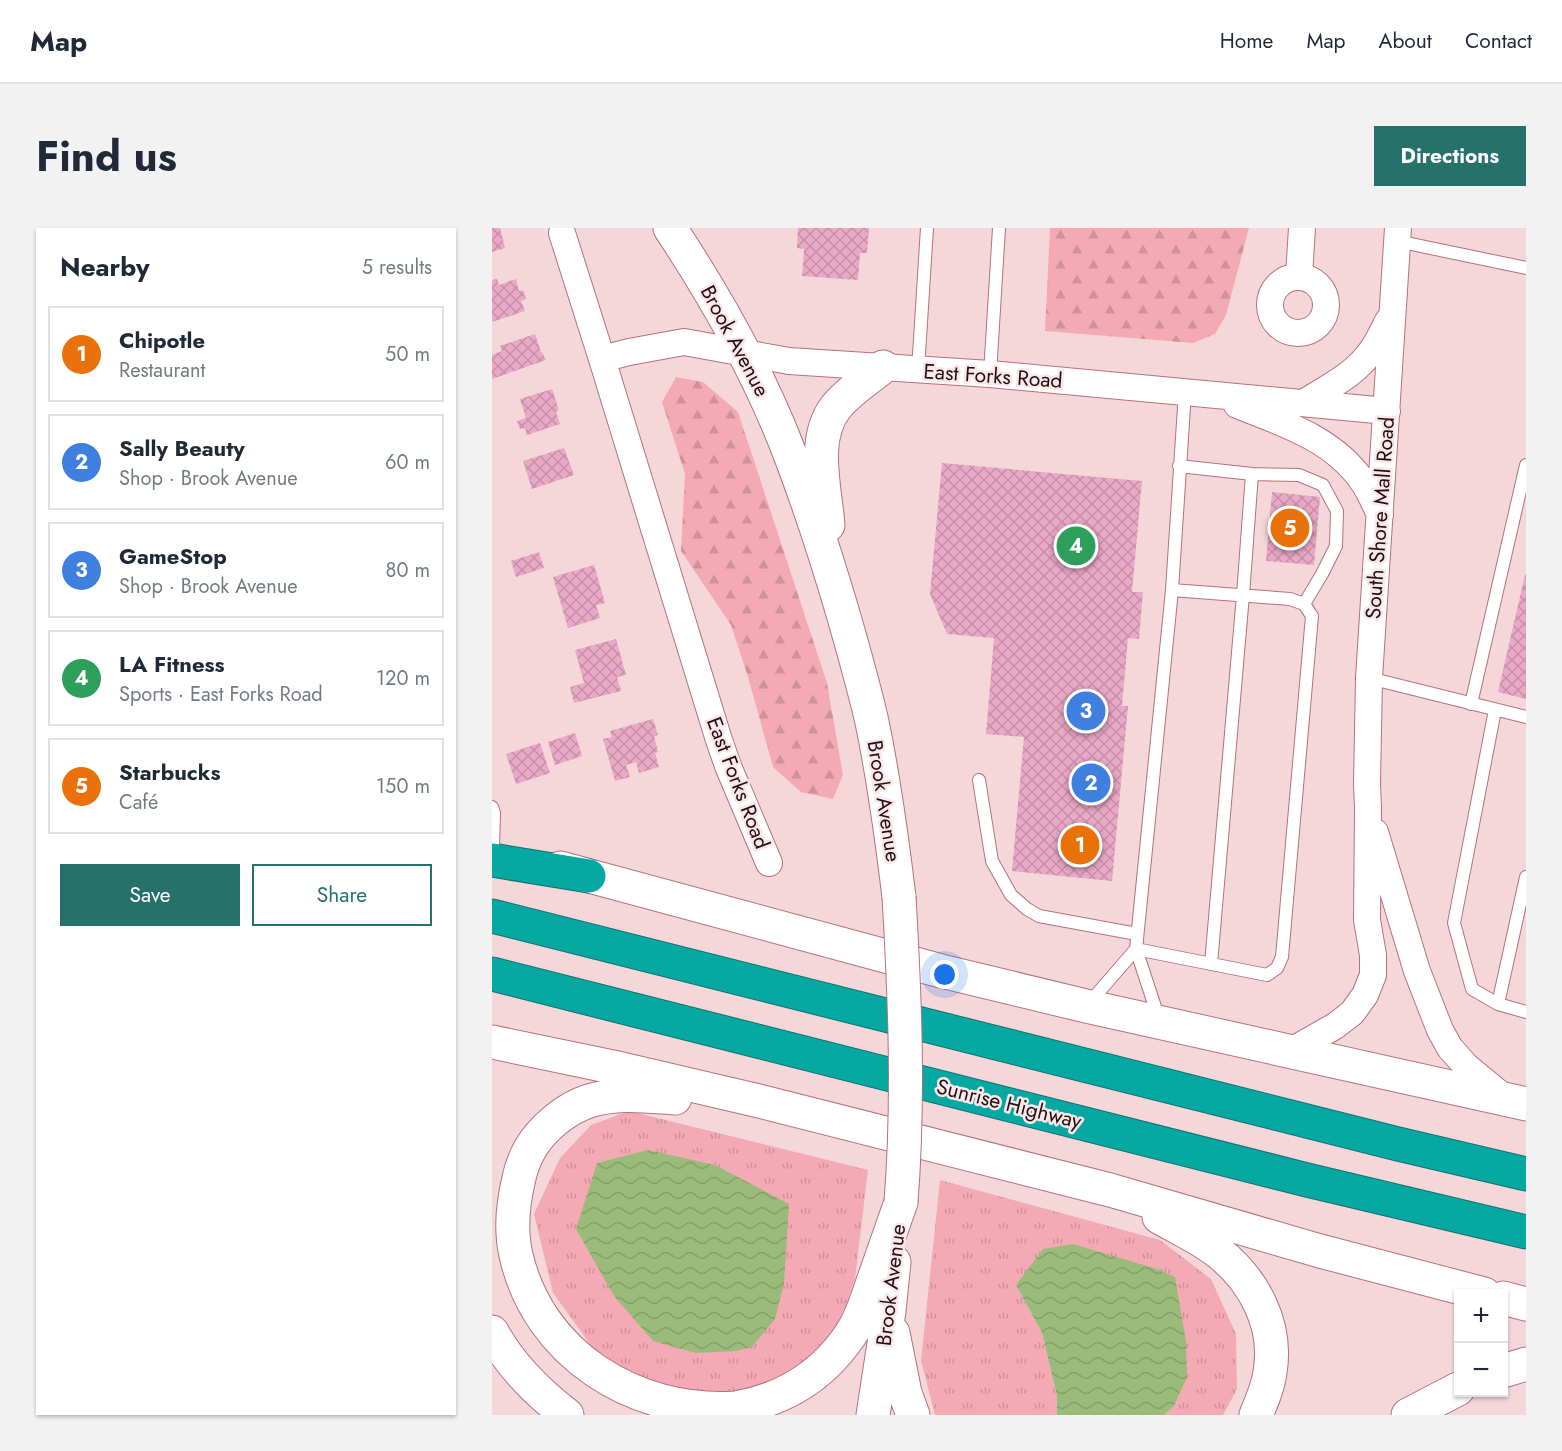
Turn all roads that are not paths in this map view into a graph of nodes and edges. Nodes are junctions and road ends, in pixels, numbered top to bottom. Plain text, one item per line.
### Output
1 (670, 228) edge
2 (927, 228) edge
3 (999, 228) edge
4 (1302, 228) edge
5 (562, 233) dead end
6 (1398, 234) edge
7 (1526, 268) edge
8 (1299, 276) dead end
9 (1393, 310) junction
10 (743, 352) junction
11 (602, 359) junction
12 (883, 368) junction
13 (918, 370) junction
14 (990, 374) junction
15 (1195, 393) junction
16 (1305, 402) junction
17 (1387, 411) junction
18 (1526, 465) edge
19 (1179, 466) junction
20 (1252, 474) junction
21 (1380, 517) junction
22 (835, 586) junction
23 (1172, 590) junction
24 (1243, 596) junction
25 (1304, 604) junction
26 (1369, 678) junction
27 (1471, 704) junction
28 (1495, 710) junction
29 (1526, 717) edge
30 (979, 780) dead end
31 (492, 807) edge
32 (1368, 808) junction
33 (492, 853) edge
34 (769, 863) dead end
35 (589, 876) joint
36 (1526, 877) edge
37 (492, 916) edge
38 (1137, 934) junction
39 (1136, 949) junction
40 (1210, 964) junction
41 (492, 974) edge
42 (1498, 1004) junction
43 (1086, 1006) junction
44 (1526, 1012) edge
45 (1161, 1023) junction
46 (492, 1042) edge
47 (1291, 1051) junction
48 (759, 1101) junction
49 (1516, 1102) edge
50 (1526, 1174) edge
51 (1110, 1190) junction
52 (901, 1202) junction
53 (1526, 1232) edge
54 (1468, 1289) edge
55 (1508, 1299) edge
56 (1526, 1304) edge
57 (889, 1311) junction
58 (492, 1332) edge
59 (1526, 1364) edge
60 (1508, 1369) edge
61 (1454, 1391) edge
62 (567, 1415) edge
63 (873, 1415) edge
64 (913, 1415) edge
65 (1256, 1415) edge
66 (1408, 1415) edge

1 - 10 main road, Brook Avenue
2 - 13 lane
3 - 14 lane
4 - 8 street
5 - 11 street, East Forks Road
6 - 7 lane
6 - 9 street, South Shore Mall Road
9 - 16 street
9 - 17 street, South Shore Mall Road
10 - 11 street, East Forks Road
10 - 12 street, East Forks Road
10 - 22 main road, Brook Avenue
11 - 34 street, East Forks Road
12 - 13 street, East Forks Road
12 - 22 main road
13 - 14 street, East Forks Road
14 - 15 street, East Forks Road
15 - 16 street, East Forks Road
15 - 19 lane
15 - 21 street
16 - 17 street, East Forks Road
17 - 21 street, South Shore Mall Road
18 - 27 lane
19 - 20 lane
19 - 23 lane
20 - 24 lane
20 - 25 lane
21 - 26 street, South Shore Mall Road
22 - 52 main road, Brook Avenue, bridge
23 - 24 lane
23 - 38 lane
24 - 25 lane
24 - 40 lane
25 - 40 lane
26 - 27 lane
26 - 32 street, South Shore Mall Road
27 - 28 lane
28 - 29 lane
28 - 42 lane
30 - 38 lane
31 - 33 lane
32 - 47 street, South Shore Mall Road
32 - 49 street, South Shore Mall Road
33 - 35 highway
35 - 43 main road
36 - 42 lane
37 - 50 highway
38 - 39 lane
39 - 40 lane
39 - 43 lane
39 - 45 lane
41 - 53 highway, Sunrise Highway
42 - 44 lane
43 - 45 main road
45 - 47 main road
46 - 48 main road
47 - 49 main road
48 - 51 main road
48 - 52 main road
51 - 54 main road
51 - 65 main road
52 - 57 main road, Brook Avenue
55 - 56 main road
57 - 63 main road, Brook Avenue
57 - 64 main road
58 - 62 main road
59 - 60 main road
61 - 66 main road

